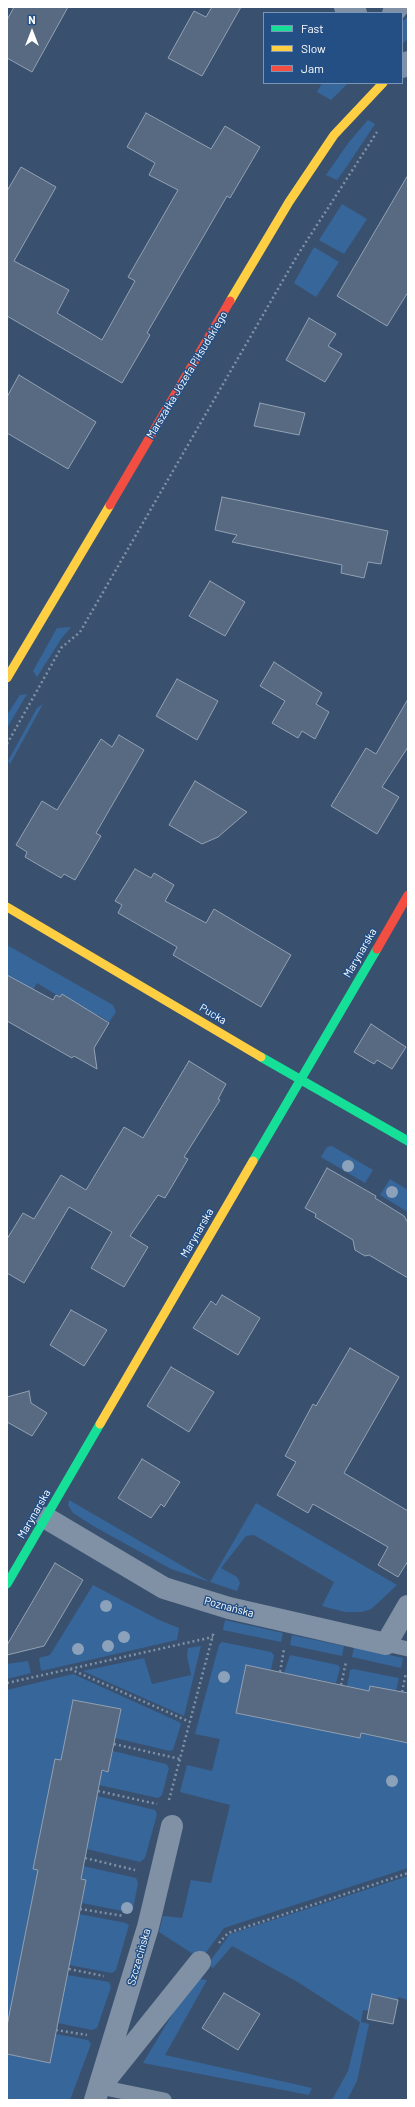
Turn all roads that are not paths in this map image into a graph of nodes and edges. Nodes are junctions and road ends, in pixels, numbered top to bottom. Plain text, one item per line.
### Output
1 (345, 7) edge
2 (354, 12) edge
3 (382, 84) edge
4 (7, 678) edge
5 (408, 895) edge
6 (7, 907) edge
7 (300, 1080) junction
8 (408, 1141) edge
9 (46, 1518) junction
10 (7, 1584) edge
11 (408, 1606) edge
12 (386, 1644) junction
13 (408, 1649) edge
14 (172, 1826) dead end
15 (200, 1962) road end
16 (98, 2093) edge
17 (164, 2100) edge

1 - 2 street
3 - 4 street, Marszałka Józefa Piłsudskiego
5 - 7 street, Marynarska
6 - 7 street, Pucka
7 - 8 street, Pucka
7 - 9 street, Marynarska
9 - 10 street, Marynarska
9 - 12 street, Poznańska
11 - 12 street
12 - 13 lane
14 - 16 street, Szczecińska
15 - 16 street
16 - 17 lane

